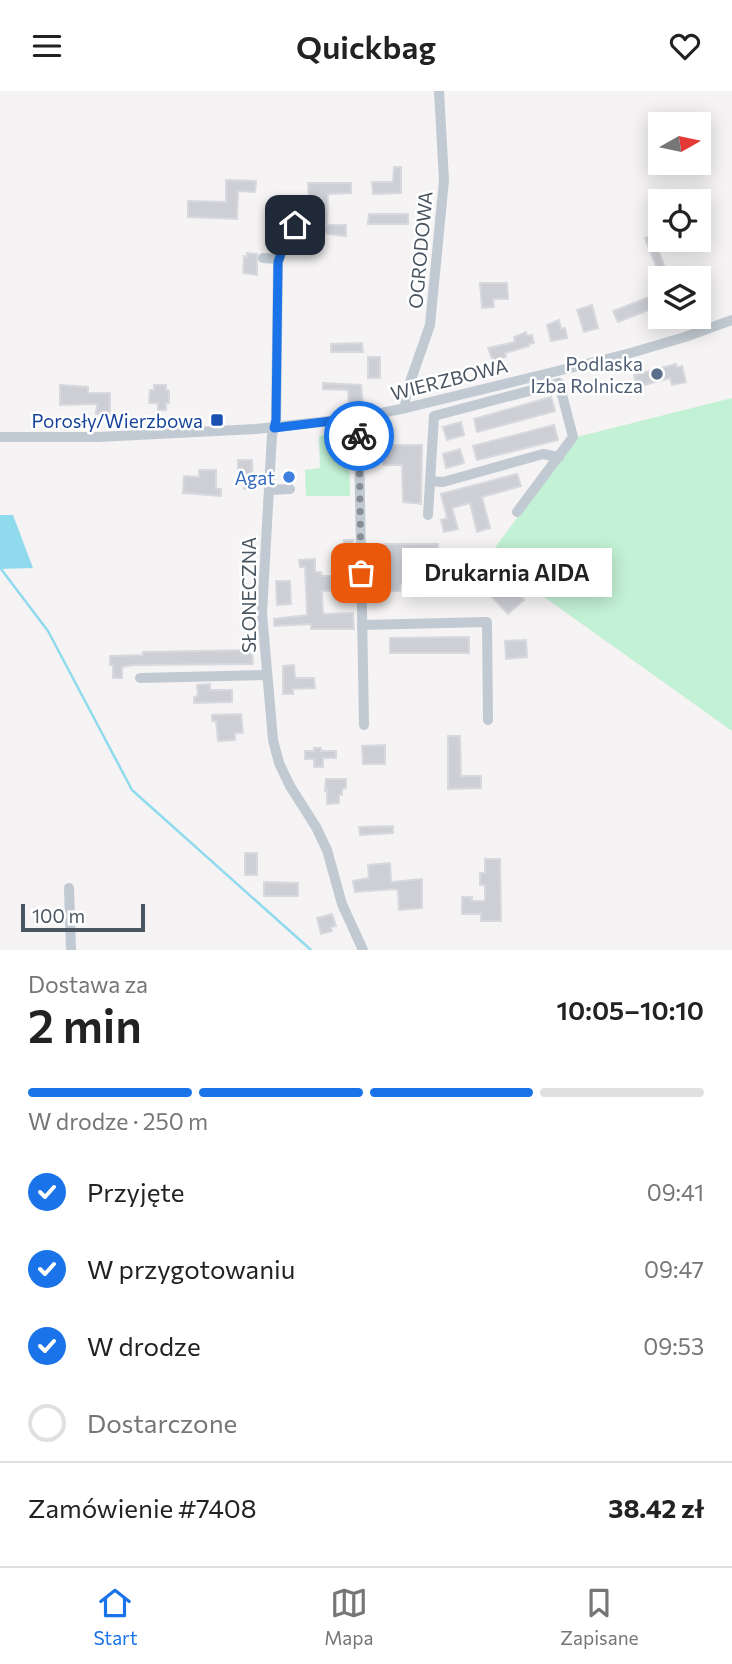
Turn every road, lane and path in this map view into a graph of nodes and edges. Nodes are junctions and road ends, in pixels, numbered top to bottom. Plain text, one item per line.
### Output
1 (439, 91) edge
2 (295, 225) dead end
3 (263, 258) dead end
4 (279, 259) junction
5 (732, 320) edge
6 (556, 371) junction
7 (559, 383) junction
8 (431, 402) junction
9 (406, 408) junction
10 (434, 416) junction
11 (356, 418) junction
12 (274, 428) junction
13 (0, 437) edge
14 (559, 457) junction
15 (430, 481) junction
16 (268, 489) junction
17 (290, 489) dead end
18 (517, 512) dead end
19 (428, 515) dead end
20 (362, 625) junction
21 (267, 675) junction
22 (140, 678) dead end
23 (488, 720) dead end
24 (364, 725) dead end
25 (69, 888) dead end
26 (360, 949) edge
27 (71, 950) edge

1 - 9 street, OGRODOWA
2 - 4 street, SŁONECZNA
3 - 4 street
4 - 12 street, SŁONECZNA
5 - 6 street, WIERZBOWA
6 - 7 street
6 - 8 street, WIERZBOWA
7 - 10 street
7 - 14 street
8 - 9 street, WIERZBOWA
8 - 10 street
9 - 11 street, WIERZBOWA
10 - 15 street
11 - 12 street, WIERZBOWA
11 - 20 street
12 - 13 street, WIERZBOWA
12 - 16 street, SŁONECZNA
14 - 15 street
14 - 18 street
15 - 19 street
16 - 17 street
16 - 21 street, SŁONECZNA
20 - 23 street
20 - 24 street
21 - 22 street
21 - 26 street, SŁONECZNA
25 - 27 street

